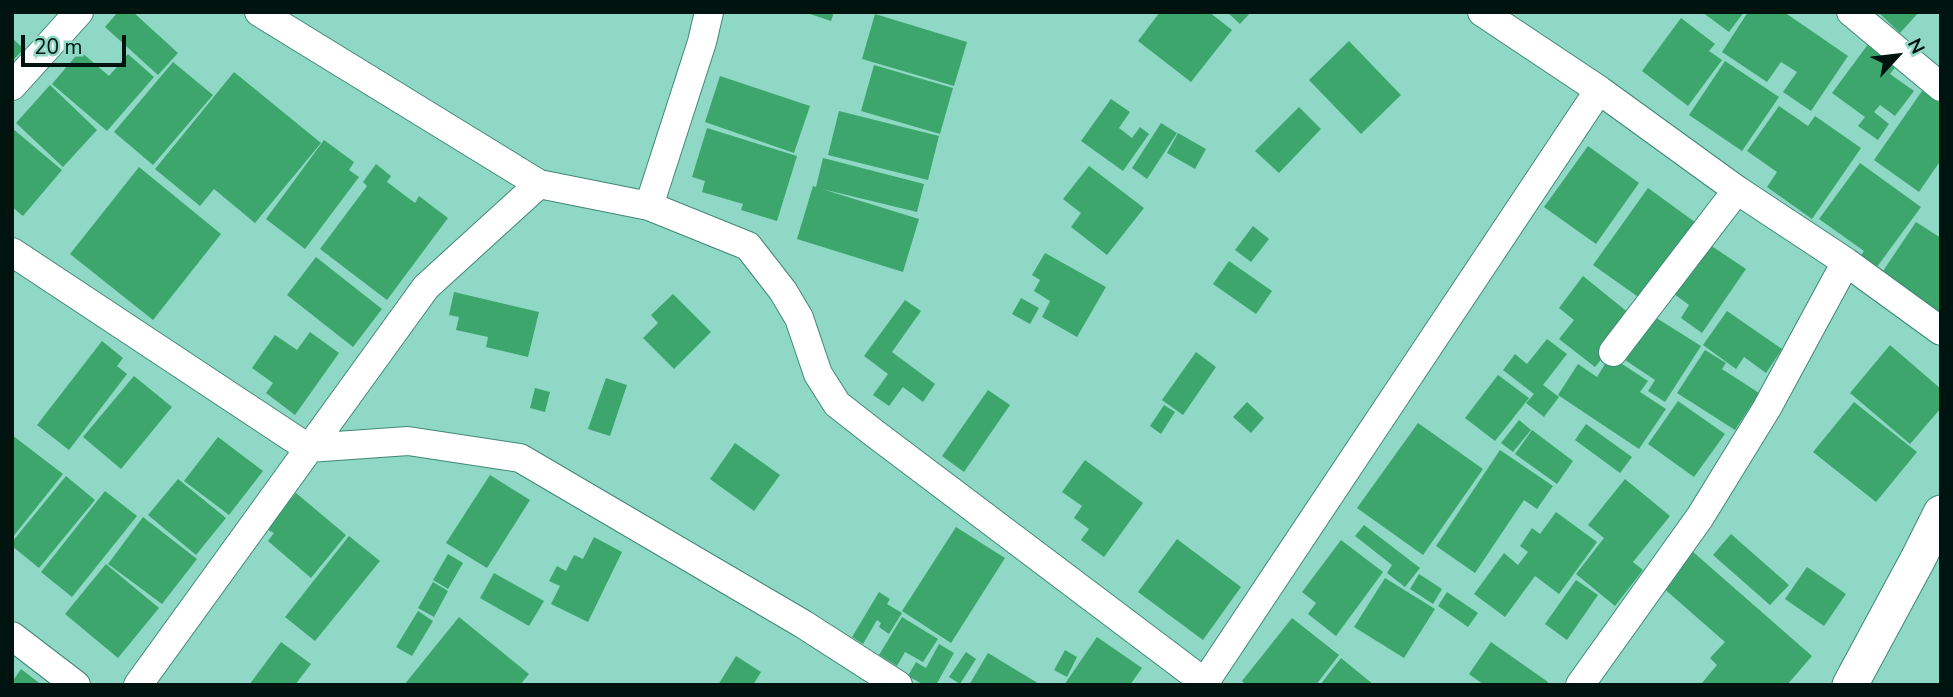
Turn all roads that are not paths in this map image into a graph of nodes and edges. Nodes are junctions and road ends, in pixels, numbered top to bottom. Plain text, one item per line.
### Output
1 (79, 12) edge
2 (259, 12) edge
3 (709, 12) edge
4 (1482, 12) edge
5 (1851, 12) edge
6 (1511, 20) edge
7 (12, 86) edge
8 (1941, 87) edge
9 (1600, 90) junction
10 (539, 184) junction
11 (1737, 190) junction
12 (649, 206) junction
13 (12, 252) edge
14 (1846, 262) junction
15 (1941, 331) edge
16 (1613, 352) dead end
17 (308, 448) junction
18 (1941, 513) edge
19 (12, 636) edge
20 (1206, 684) edge
21 (76, 685) edge
22 (138, 685) edge
23 (898, 685) edge
24 (1580, 685) edge
25 (1850, 685) edge

1 - 7 street
2 - 10 street
3 - 12 street
4 - 6 street
5 - 8 street
6 - 9 street
9 - 11 street
9 - 20 street
10 - 12 street
10 - 17 street
11 - 14 street
11 - 16 street
12 - 20 street
13 - 17 street
14 - 15 street
14 - 24 street
17 - 22 street
17 - 23 street
18 - 25 street
19 - 21 street

